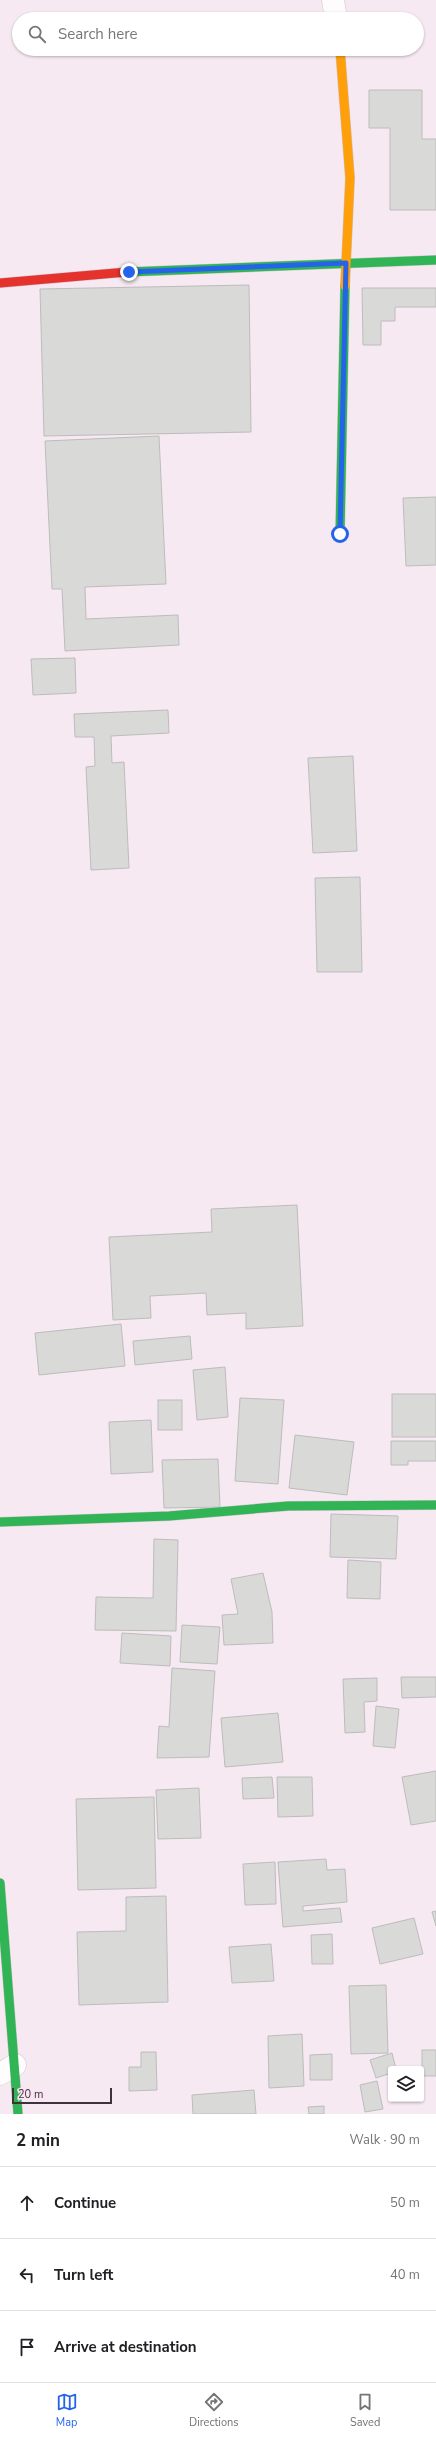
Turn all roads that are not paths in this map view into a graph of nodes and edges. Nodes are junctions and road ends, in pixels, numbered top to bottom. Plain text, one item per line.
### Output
1 (333, 0) edge
2 (335, 12) edge
3 (341, 56) edge
4 (436, 260) edge
5 (346, 263) junction
6 (0, 283) edge
7 (340, 534) dead end
8 (436, 1505) edge
9 (0, 1522) edge
10 (0, 1883) edge
11 (8, 2070) edge
12 (18, 2114) edge

1 - 2 street
3 - 5 street
4 - 5 street
5 - 6 street
5 - 7 street
8 - 9 street
10 - 11 street
11 - 12 street

